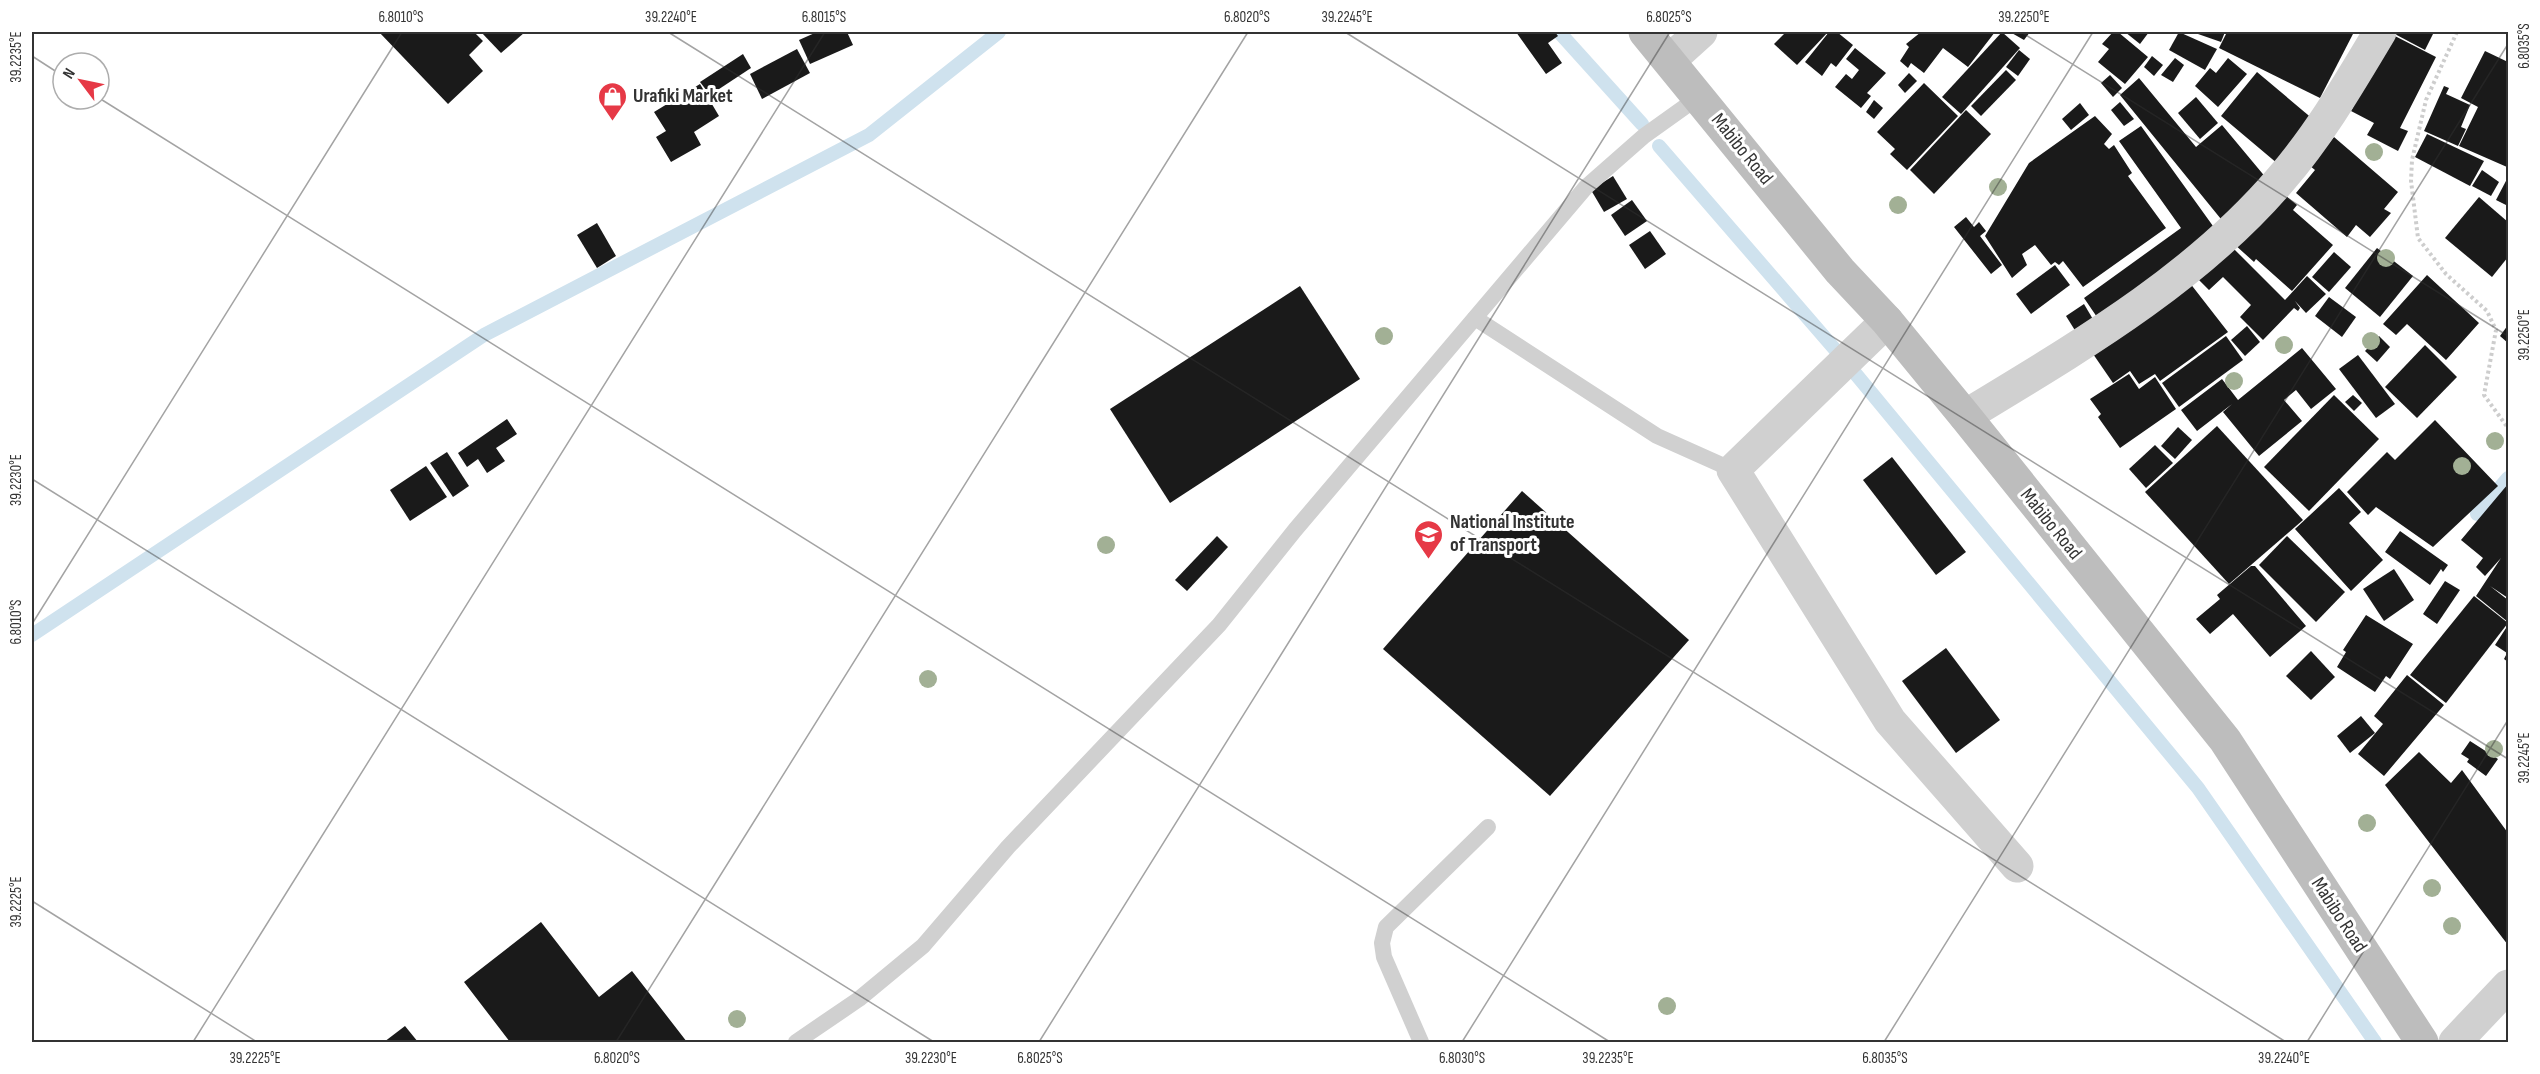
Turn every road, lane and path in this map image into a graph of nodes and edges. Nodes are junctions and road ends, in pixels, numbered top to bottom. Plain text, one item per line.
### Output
1 (1646, 32) edge
2 (1701, 32) edge
3 (2380, 32) edge
4 (2457, 32) edge
5 (1670, 60) junction
6 (1700, 96) junction
7 (1474, 318) junction
8 (1887, 321) junction
9 (1965, 416) junction
10 (2508, 428) edge
11 (1733, 470) junction
12 (1488, 827) dead end
13 (2017, 866) dead end
14 (2508, 986) edge
15 (796, 1042) edge
16 (1421, 1042) edge
17 (2422, 1042) edge
18 (2455, 1042) edge

1 - 5 main road, Mabibo Road
2 - 5 street
3 - 9 street
4 - 10 path
5 - 6 main road, Mabibo Road
6 - 7 lane
6 - 8 main road, Mabibo Road
7 - 11 lane
7 - 15 lane
8 - 9 main road, Mabibo Road
8 - 11 street
9 - 17 main road, Mabibo Road
11 - 13 street
12 - 16 lane
14 - 18 street

